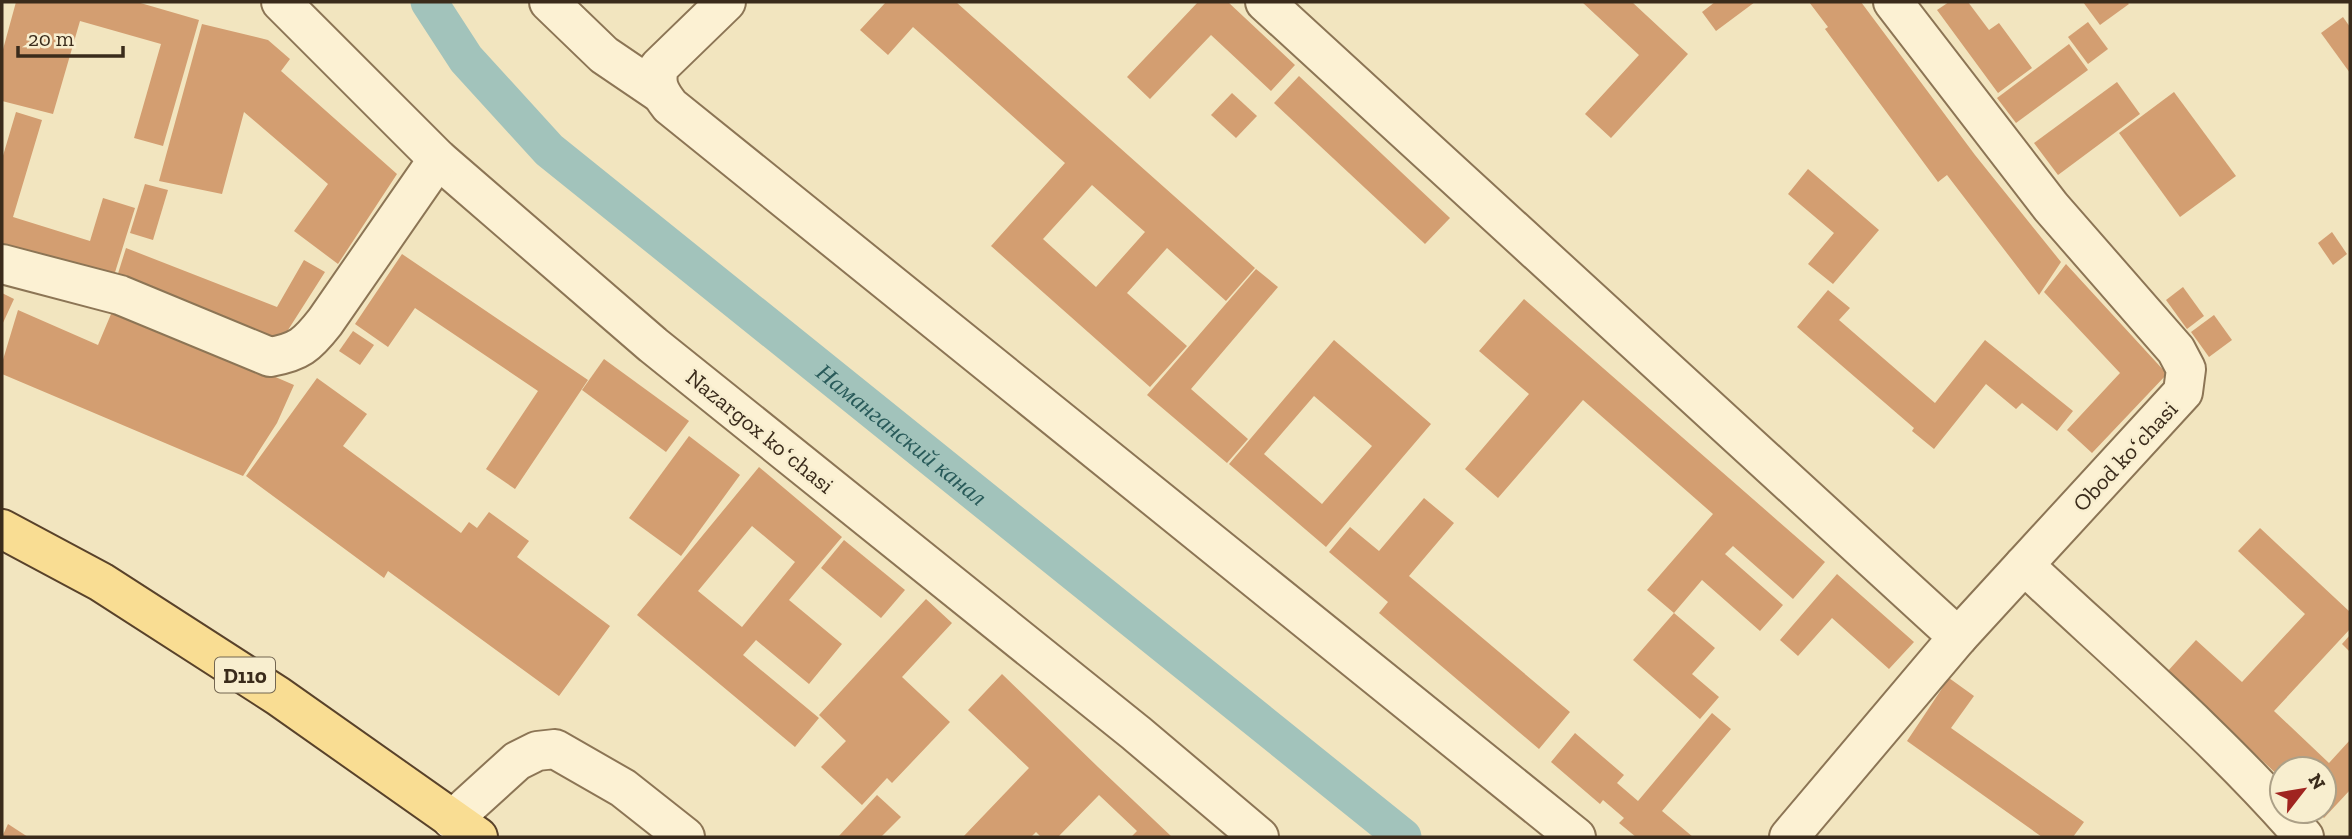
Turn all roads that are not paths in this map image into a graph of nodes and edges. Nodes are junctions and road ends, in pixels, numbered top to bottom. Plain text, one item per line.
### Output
1 (281, 2) edge
2 (550, 2) edge
3 (726, 2) edge
4 (1265, 2) edge
5 (1893, 2) edge
6 (660, 93) junction
7 (438, 159) junction
8 (2, 264) edge
9 (4, 535) edge
10 (2024, 565) junction
11 (1958, 637) junction
12 (465, 829) edge
13 (685, 837) edge
14 (1259, 837) edge
15 (1576, 837) edge
16 (1789, 837) edge
17 (2304, 837) edge

1 - 7 street, Nazargox koʻchasi
2 - 6 street
3 - 6 street
4 - 11 street
5 - 10 street, Obod koʻchasi
6 - 15 street
7 - 8 street
7 - 14 street, Nazargox koʻchasi
9 - 12 main road, D110
10 - 11 street, Obod koʻchasi
10 - 17 street
11 - 16 street, Obod koʻchasi
12 - 13 street

